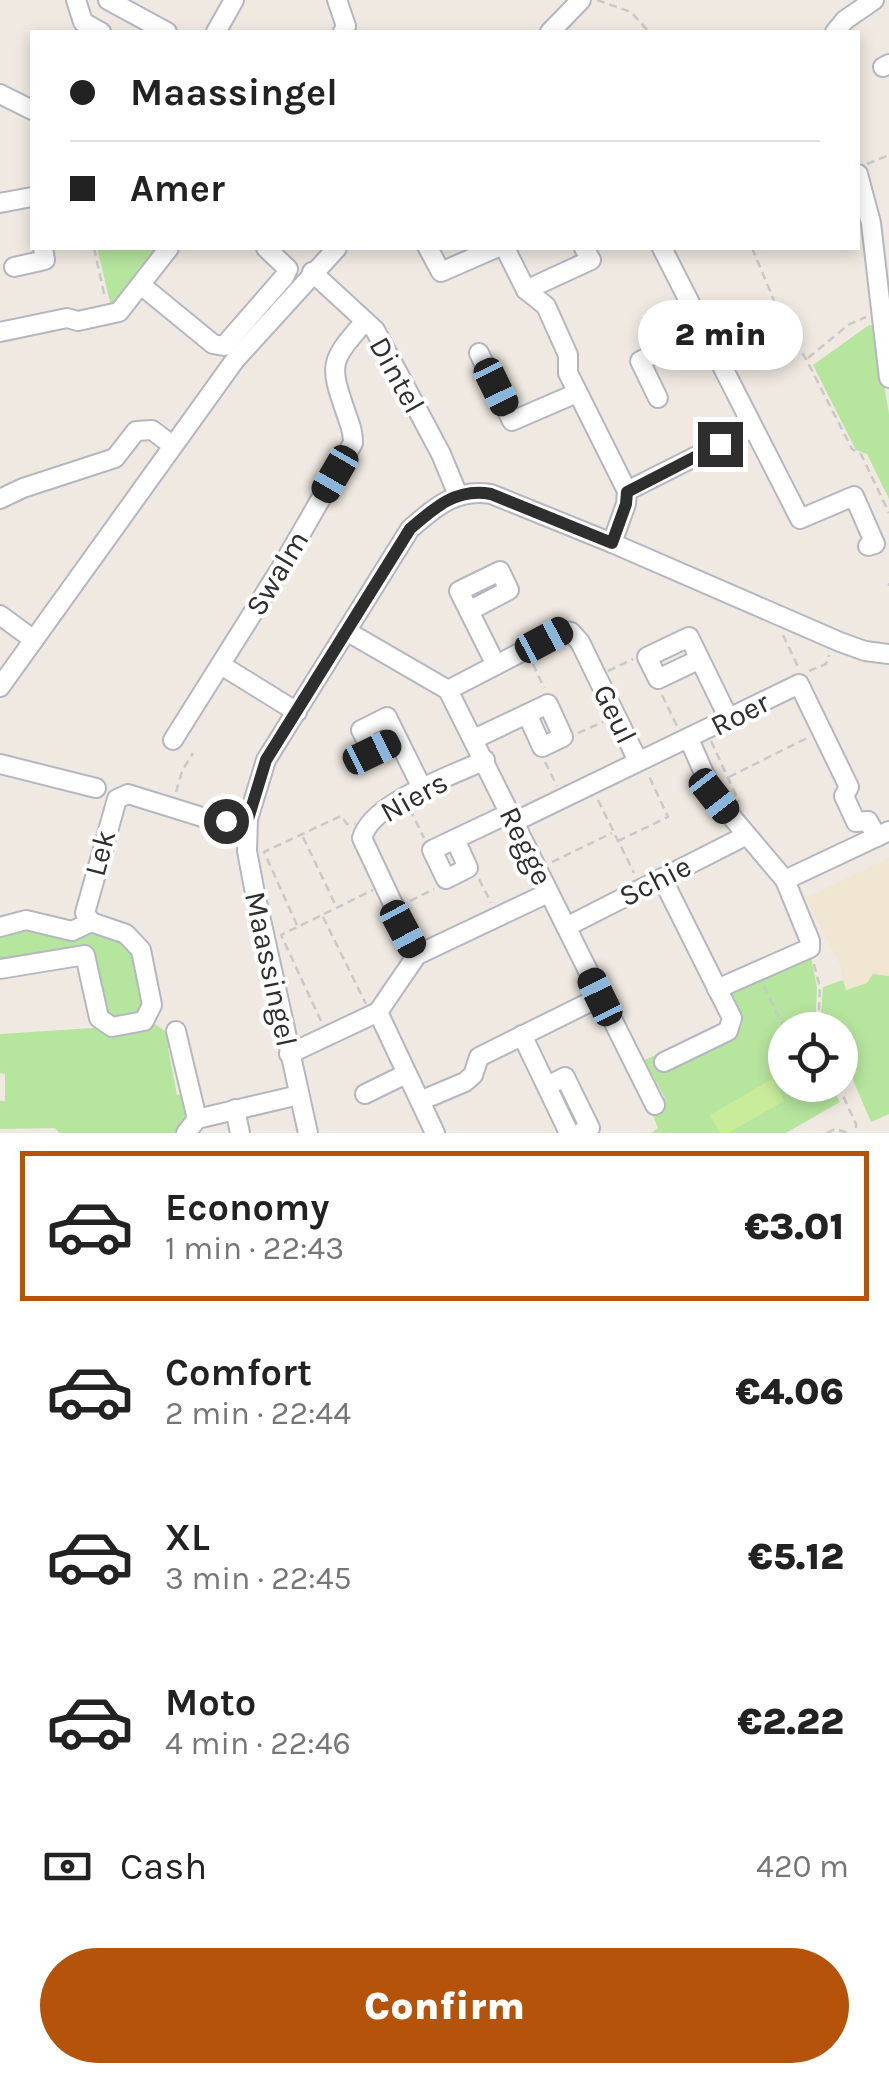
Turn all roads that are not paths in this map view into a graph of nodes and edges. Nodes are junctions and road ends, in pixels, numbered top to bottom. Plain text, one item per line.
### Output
1 (76, 0) edge
2 (108, 0) edge
3 (234, 0) edge
4 (337, 0) edge
5 (580, 0) edge
6 (874, 0) edge
7 (97, 30) edge
8 (163, 30) edge
9 (217, 30) edge
10 (344, 30) edge
11 (552, 30) edge
12 (837, 30) edge
13 (0, 94) edge
14 (30, 109) edge
15 (860, 176) edge
16 (30, 198) edge
17 (0, 203) edge
18 (880, 222) edge
19 (43, 250) edge
20 (167, 250) edge
21 (268, 250) edge
22 (335, 250) edge
23 (429, 250) edge
24 (491, 250) edge
25 (506, 250) edge
26 (585, 250) edge
27 (663, 250) edge
28 (14, 267) dead end
29 (312, 272) junction
30 (141, 285) junction
31 (526, 290) junction
32 (365, 321) junction
33 (703, 329) junction
34 (0, 332) edge
35 (479, 353) dead end
36 (889, 376) edge
37 (576, 393) junction
38 (658, 398) dead end
39 (752, 428) junction
40 (172, 445) junction
41 (627, 492) junction
42 (458, 495) junction
43 (0, 499) edge
44 (612, 543) junction
45 (868, 546) dead end
46 (469, 610) dead end
47 (0, 615) edge
48 (348, 632) junction
49 (34, 640) junction
50 (889, 654) edge
51 (700, 659) junction
52 (221, 665) junction
53 (496, 665) junction
54 (0, 688) edge
55 (448, 690) junction
56 (297, 712) junction
57 (527, 714) junction
58 (730, 719) junction
59 (693, 737) junction
60 (398, 739) dead end
61 (474, 739) junction
62 (173, 740) dead end
63 (485, 760) junction
64 (639, 761) junction
65 (0, 764) edge
66 (96, 788) dead end
67 (423, 790) junction
68 (512, 817) junction
69 (248, 819) junction
70 (883, 834) edge
71 (745, 836) junction
72 (454, 839) junction
73 (662, 878) junction
74 (785, 880) junction
75 (548, 892) junction
76 (91, 922) junction
77 (0, 927) edge
78 (566, 927) junction
79 (417, 955) junction
80 (0, 970) edge
81 (717, 990) junction
82 (600, 997) junction
83 (375, 1013) junction
84 (176, 1031) dead end
85 (522, 1035) junction
86 (289, 1054) junction
87 (664, 1062) dead end
88 (406, 1074) junction
89 (546, 1086) junction
90 (364, 1094) dead end
91 (300, 1095) junction
92 (420, 1101) junction
93 (655, 1105) dead end
94 (235, 1109) junction
95 (191, 1126) edge
96 (240, 1133) edge
97 (308, 1133) edge
98 (435, 1133) edge
99 (569, 1133) edge
100 (580, 1133) edge

1 - 7 street
2 - 8 street
3 - 9 street
4 - 10 street
5 - 11 street
6 - 12 street
13 - 14 street
15 - 18 street
16 - 17 street
18 - 36 street
19 - 28 street
20 - 30 street
21 - 30 street
22 - 29 street
23 - 24 street
25 - 31 street
26 - 31 street
27 - 33 street
29 - 32 street, Dintel
29 - 40 street
30 - 34 street
31 - 37 street
32 - 42 street, Dintel
32 - 52 street, Swalm
33 - 38 street
33 - 39 street
35 - 37 street
37 - 41 street
39 - 41 street
39 - 45 street
40 - 43 street
40 - 49 street
41 - 44 street
42 - 44 street
42 - 48 street, Maassingel
44 - 50 street
46 - 53 street
47 - 49 street
48 - 55 street
48 - 56 street, Maassingel
49 - 54 street
51 - 51 street
51 - 58 street
52 - 56 street
52 - 62 street, Swalm
53 - 55 street, Geul
53 - 64 street, Geul
55 - 61 street, Regge
56 - 69 street, Maassingel
57 - 57 street
57 - 61 street
58 - 59 street, Roer
58 - 70 street, Roer
59 - 64 street, Roer
59 - 71 street
60 - 67 street
61 - 63 street, Regge
63 - 67 street, Niers
63 - 68 street, Regge
64 - 68 street, Roer
65 - 66 street
67 - 79 street, Niers
68 - 72 street, Roer
68 - 75 street, Regge
69 - 76 street, Lek
69 - 86 street, Maassingel
70 - 74 street
71 - 73 street, Schie
71 - 74 street
72 - 72 street, Roer
73 - 78 street, Schie
73 - 81 street
74 - 81 street
75 - 78 street, Regge
75 - 79 street
76 - 77 street
76 - 80 street
78 - 82 street, Regge
79 - 83 street
81 - 87 street
82 - 85 street
82 - 93 street, Regge
83 - 86 street
83 - 88 street
84 - 95 street
85 - 89 street
85 - 92 street
86 - 91 street, Maassingel
88 - 90 street
88 - 92 street
89 - 99 street
89 - 100 street
91 - 94 street
91 - 97 street, Maassingel
92 - 98 street
94 - 95 street
94 - 96 street

